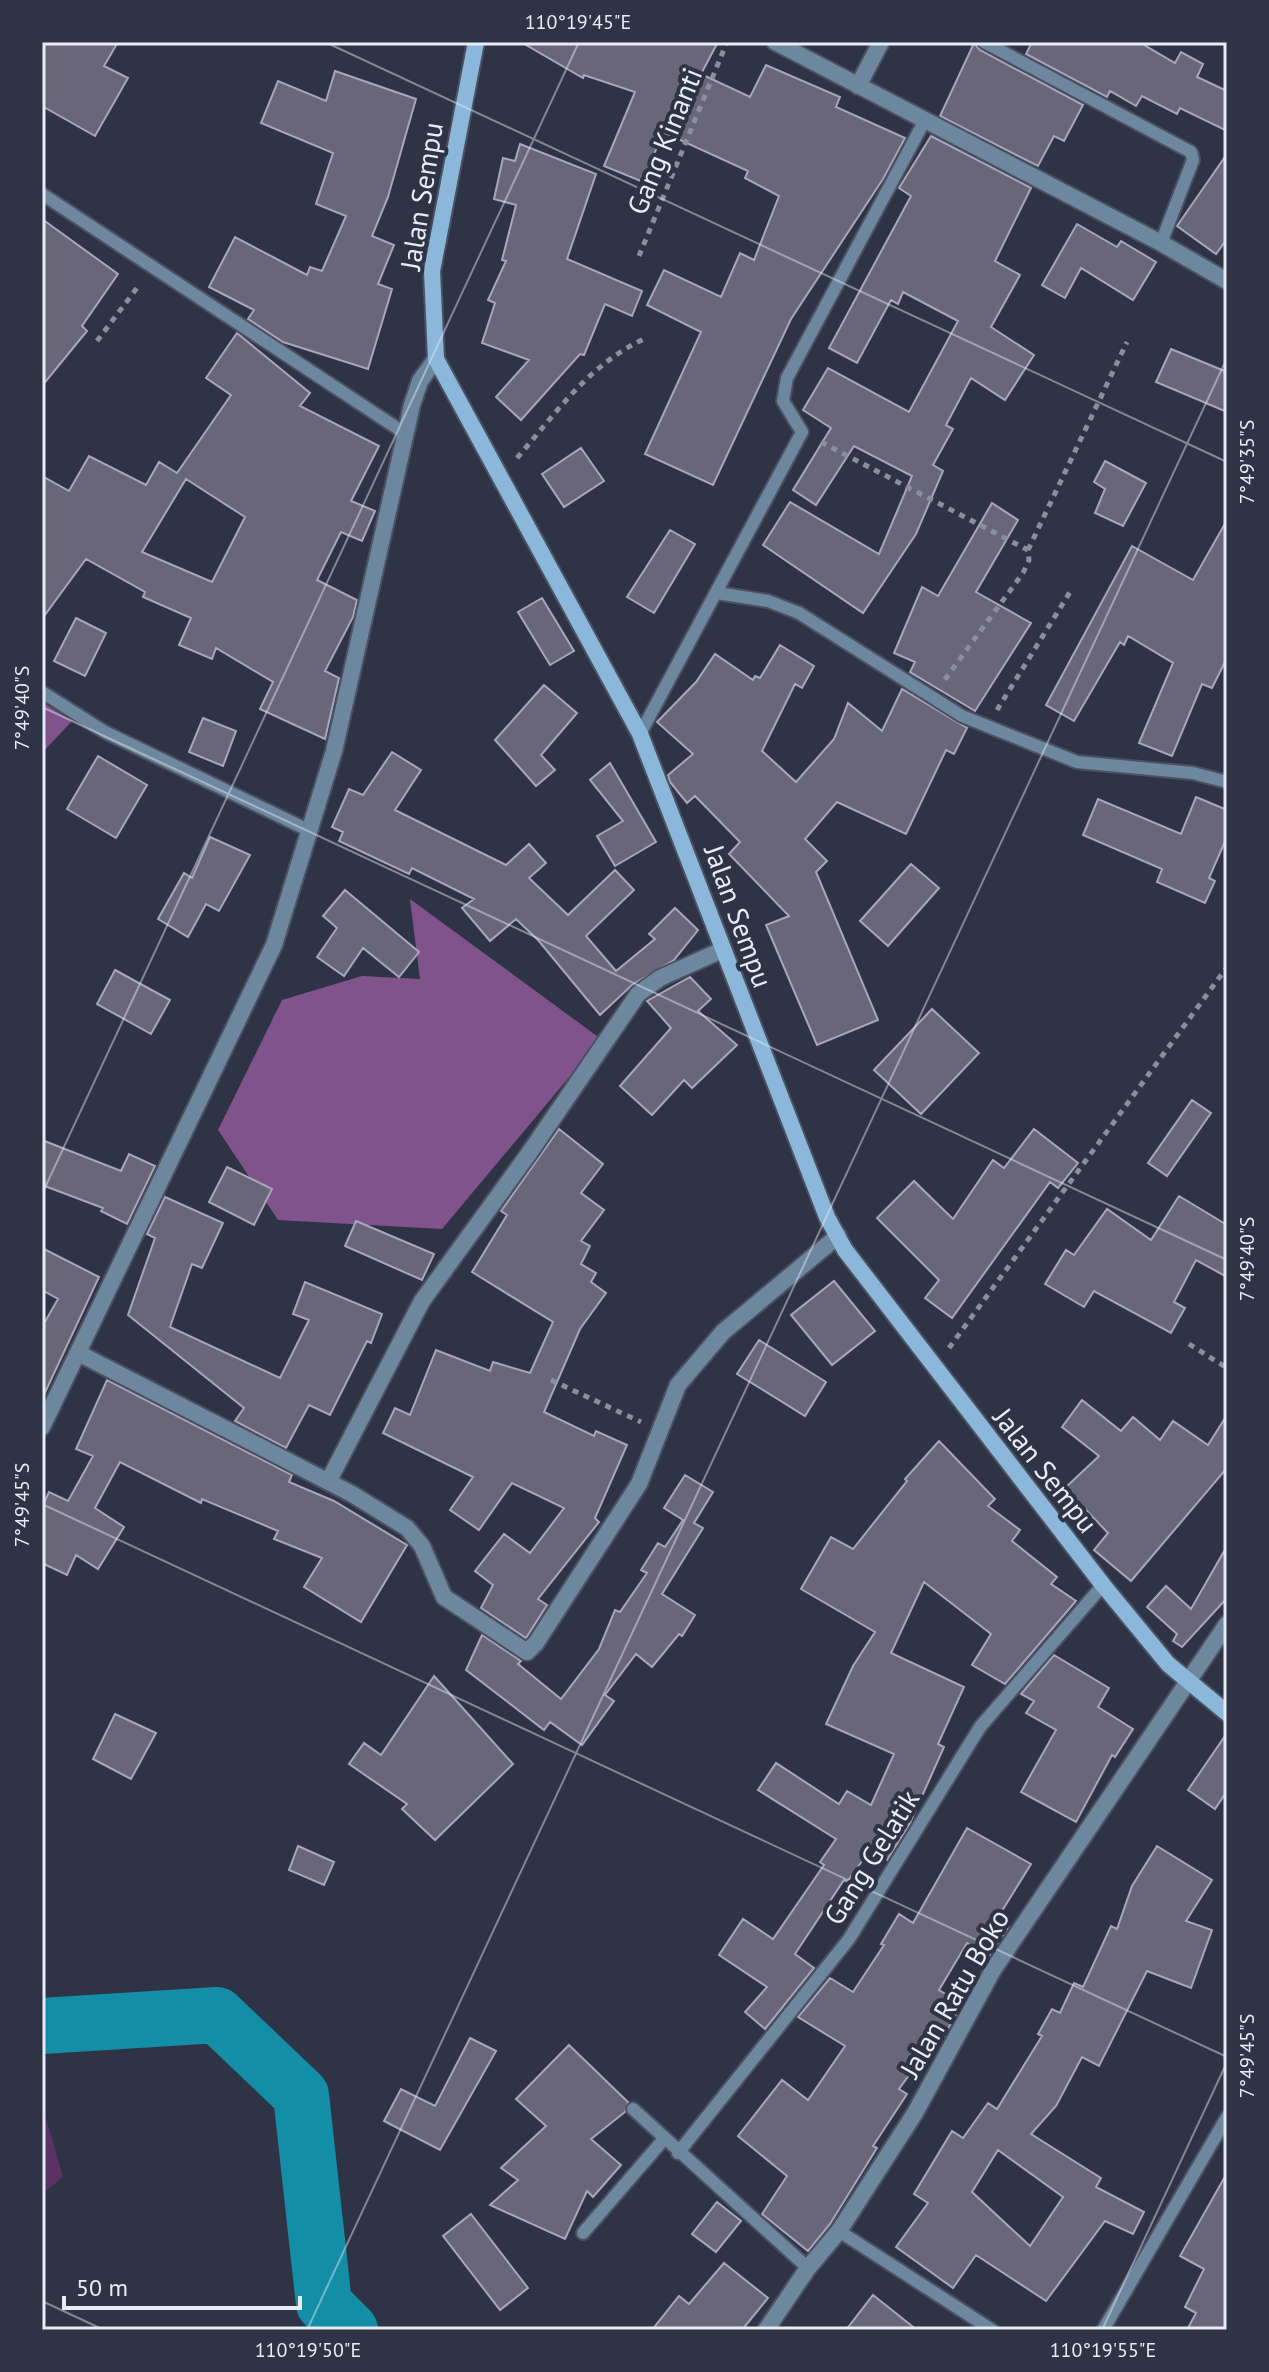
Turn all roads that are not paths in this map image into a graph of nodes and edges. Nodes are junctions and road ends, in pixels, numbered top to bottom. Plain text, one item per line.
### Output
1 (476, 42) edge
2 (775, 42) edge
3 (881, 42) edge
4 (984, 42) edge
5 (858, 86) junction
6 (925, 120) junction
7 (42, 194) edge
8 (1161, 243) junction
9 (1227, 281) edge
10 (436, 359) junction
11 (406, 434) junction
12 (717, 593) junction
13 (42, 692) edge
14 (640, 734) junction
15 (1227, 782) edge
16 (308, 830) junction
17 (722, 950) junction
18 (838, 1236) junction
19 (80, 1354) junction
20 (42, 1427) edge
21 (328, 1482) junction
22 (1103, 1585) junction
23 (1227, 1624) edge
24 (1189, 1683) junction
25 (1227, 1713) edge
26 (633, 2109) dead end
27 (1227, 2117) edge
28 (664, 2139) junction
29 (678, 2153) junction
30 (839, 2231) junction
31 (583, 2233) dead end
32 (808, 2268) junction
33 (766, 2330) edge
34 (992, 2330) edge
35 (1103, 2330) edge

1 - 10 main road, Jalan Sempu
2 - 5 street
3 - 5 street
4 - 8 lane
5 - 6 street
6 - 8 street
6 - 12 lane
7 - 11 lane
8 - 9 street
10 - 11 street
10 - 14 main road, Jalan Sempu
11 - 16 street
12 - 14 lane
12 - 15 lane
13 - 16 lane
14 - 17 main road, Jalan Sempu
16 - 19 street
17 - 18 main road, Jalan Sempu
17 - 21 street
18 - 21 street
18 - 22 main road, Jalan Sempu
19 - 20 street
19 - 21 street
22 - 24 main road, Jalan Sempu
22 - 29 lane, Gang Gelatik
23 - 24 street, Jalan Ratu Boko
24 - 25 main road, Jalan Sempu
24 - 30 street, Jalan Ratu Boko
26 - 28 lane
27 - 35 lane
28 - 29 lane
28 - 31 lane
29 - 32 lane
30 - 32 street, Jalan Ratu Boko
30 - 34 lane
32 - 33 street, Jalan Ratu Boko

